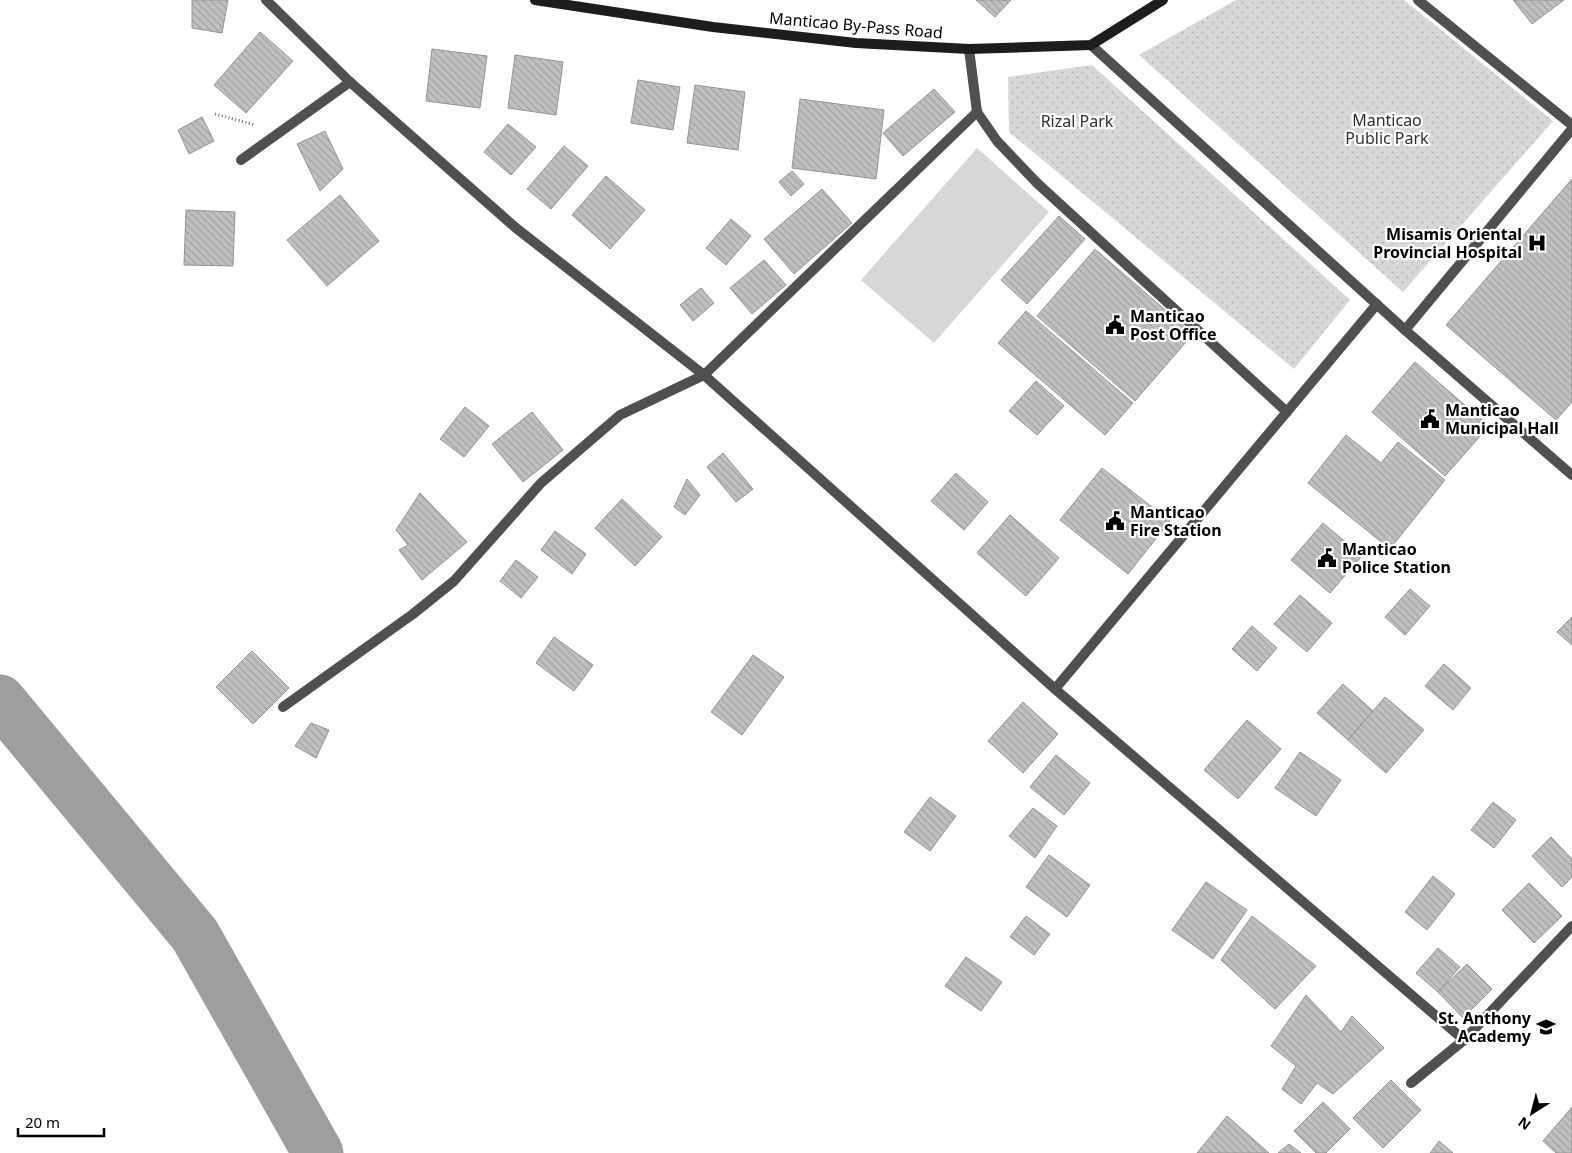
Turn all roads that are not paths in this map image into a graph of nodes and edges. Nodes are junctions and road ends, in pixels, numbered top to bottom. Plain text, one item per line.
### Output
1 (266, 0) edge
2 (535, 0) edge
3 (1163, 0) edge
4 (1418, 0) edge
5 (1091, 45) junction
6 (969, 48) junction
7 (350, 82) junction
8 (977, 112) junction
9 (1572, 127) edge
10 (241, 160) dead end
11 (1377, 304) junction
12 (1405, 330) junction
13 (704, 375) junction
14 (1287, 412) junction
15 (1572, 475) edge
16 (1055, 689) junction
17 (283, 707) dead end
18 (1572, 926) edge
19 (1464, 1040) junction
20 (1411, 1083) dead end

1 - 7 street
2 - 6 street, Manticao By-Pass Road
3 - 5 street
4 - 9 street
5 - 6 street, Manticao By-Pass Road
5 - 11 street
6 - 8 street
7 - 10 street
7 - 13 street
8 - 13 street
8 - 14 street
9 - 12 street
11 - 12 street
11 - 14 street
12 - 15 street
13 - 16 street
13 - 17 street
14 - 16 street
16 - 19 street
18 - 19 street
19 - 20 street

